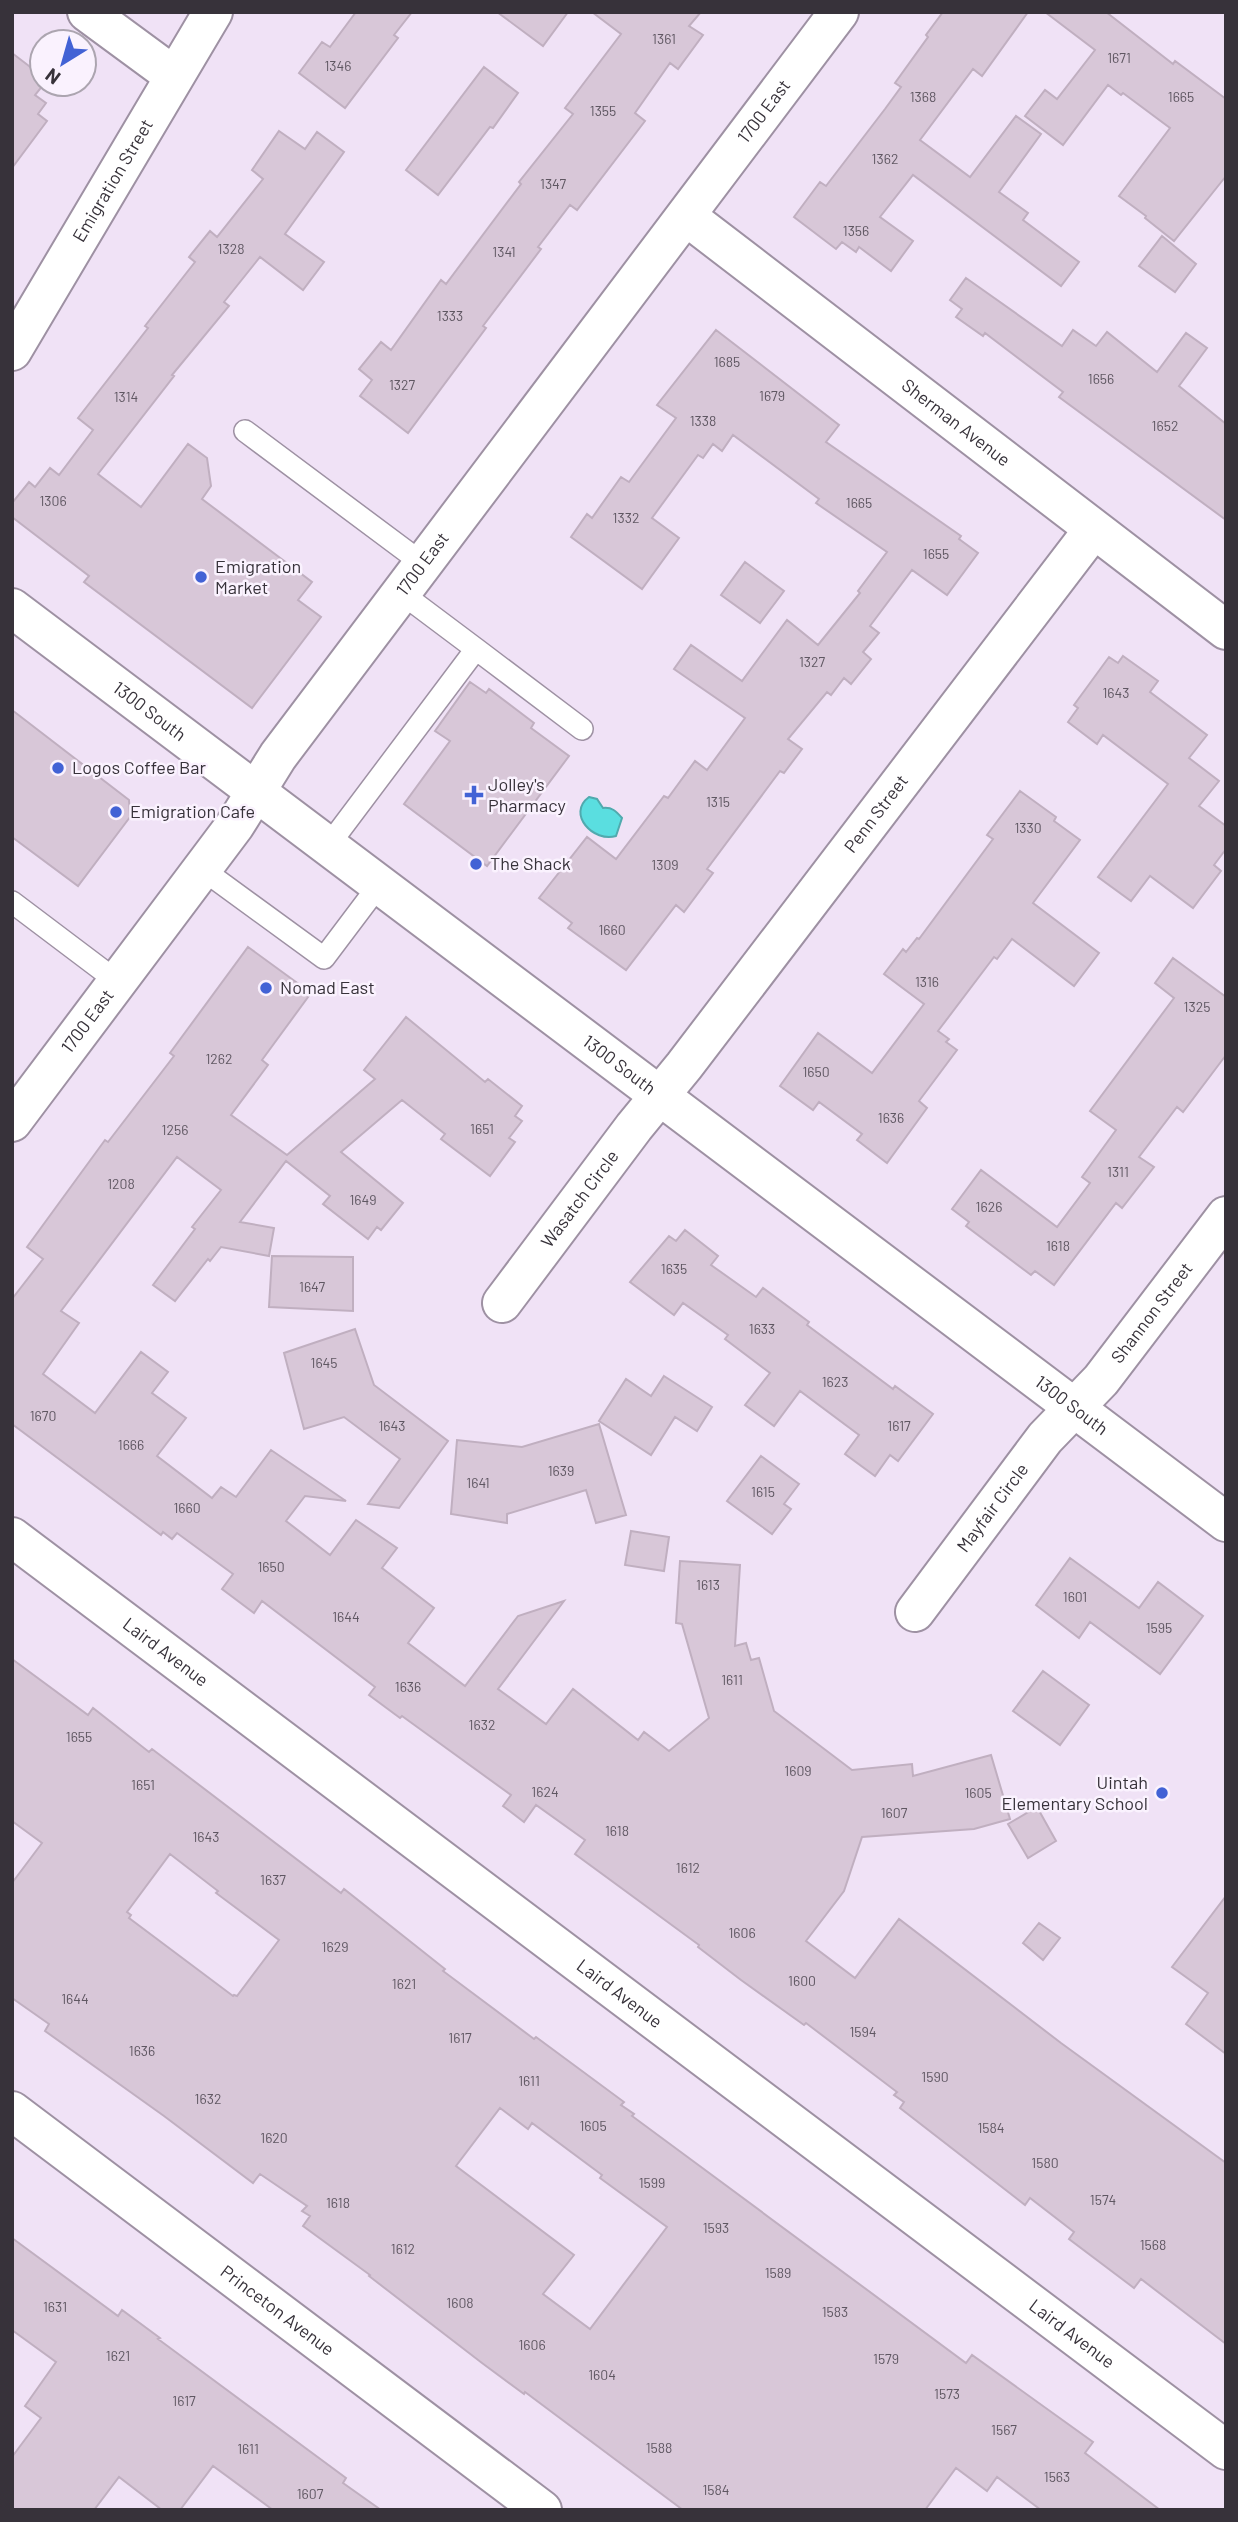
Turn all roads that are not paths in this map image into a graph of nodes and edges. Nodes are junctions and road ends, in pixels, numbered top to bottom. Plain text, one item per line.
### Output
1 (86, 12) edge
2 (213, 12) edge
3 (839, 12) edge
4 (174, 76) junction
5 (686, 216) junction
6 (12, 351) edge
7 (245, 430) dead end
8 (1093, 530) junction
9 (411, 577) junction
10 (12, 608) edge
11 (1226, 630) edge
12 (477, 649) junction
13 (582, 729) dead end
14 (256, 791) junction
15 (328, 846) junction
16 (202, 869) junction
17 (379, 885) junction
18 (12, 902) edge
19 (118, 982) junction
20 (660, 1096) junction
21 (12, 1122) edge
22 (1226, 1216) edge
23 (502, 1303) dead end
24 (1074, 1409) junction
25 (1226, 1522) edge
26 (12, 1536) edge
27 (915, 1612) dead end
28 (12, 2111) edge
29 (1226, 2450) edge
30 (542, 2510) edge

1 - 4 street
2 - 4 street, Emigration Street
3 - 5 street, 1700 East
4 - 6 street, Emigration Street
5 - 8 street, Sherman Avenue
5 - 9 street, 1700 East
7 - 9 lane
8 - 11 street, Sherman Avenue
8 - 20 street, Penn Street
9 - 12 lane
9 - 14 street, 1700 East
10 - 14 street, 1300 South
12 - 13 lane
12 - 15 lane
14 - 15 street, 1300 South
14 - 16 street, 1700 East
15 - 17 street, 1300 South
16 - 17 lane
16 - 19 street, 1700 East
17 - 20 street, 1300 South
18 - 19 lane
19 - 21 street, 1700 East
20 - 23 street, Wasatch Circle
20 - 24 street, 1300 South
22 - 24 street, Shannon Street
24 - 25 street, 1300 South
24 - 27 street, Mayfair Circle
26 - 29 street, Laird Avenue
28 - 30 street, Princeton Avenue

